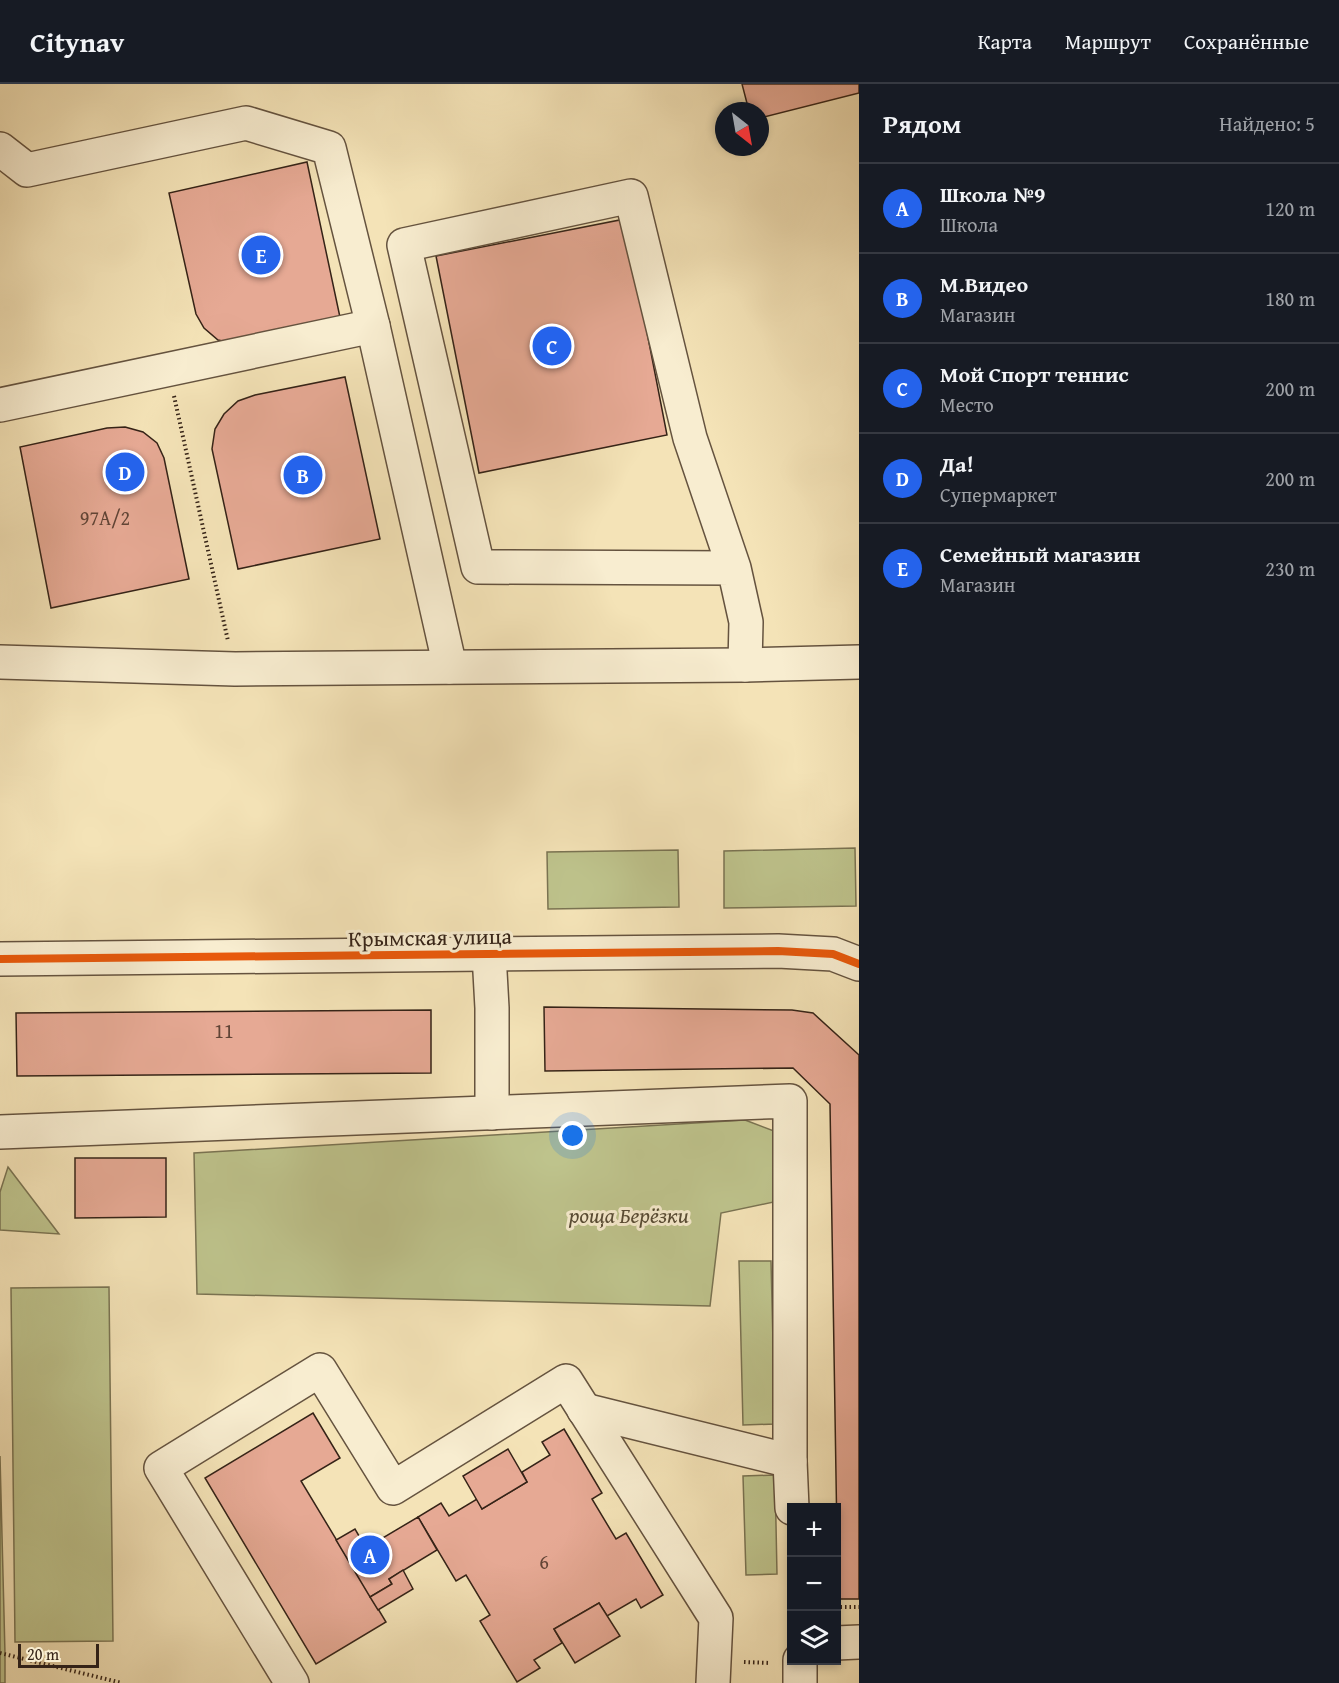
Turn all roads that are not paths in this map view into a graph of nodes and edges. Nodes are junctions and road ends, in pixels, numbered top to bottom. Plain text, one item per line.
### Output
1 (0, 149) edge
2 (373, 326) junction
3 (0, 405) edge
4 (734, 568) junction
5 (0, 662) edge
6 (859, 662) edge
7 (745, 665) junction
8 (450, 667) junction
9 (489, 954) junction
10 (0, 959) edge
11 (859, 964) edge
12 (492, 1113) junction
13 (0, 1132) edge
14 (584, 1410) junction
15 (790, 1461) junction
16 (792, 1503) edge
17 (859, 1642) edge
18 (841, 1643) edge
19 (713, 1672) edge
20 (292, 1683) edge

1 - 2 street
2 - 3 street
2 - 8 street
4 - 4 street
4 - 7 street
5 - 8 street
6 - 7 street
7 - 8 street
9 - 10 street, Крымская улица
9 - 11 street, Крымская улица
9 - 12 street
12 - 13 street
12 - 15 street
14 - 15 street
14 - 19 street
14 - 20 street
15 - 16 street
17 - 18 street

